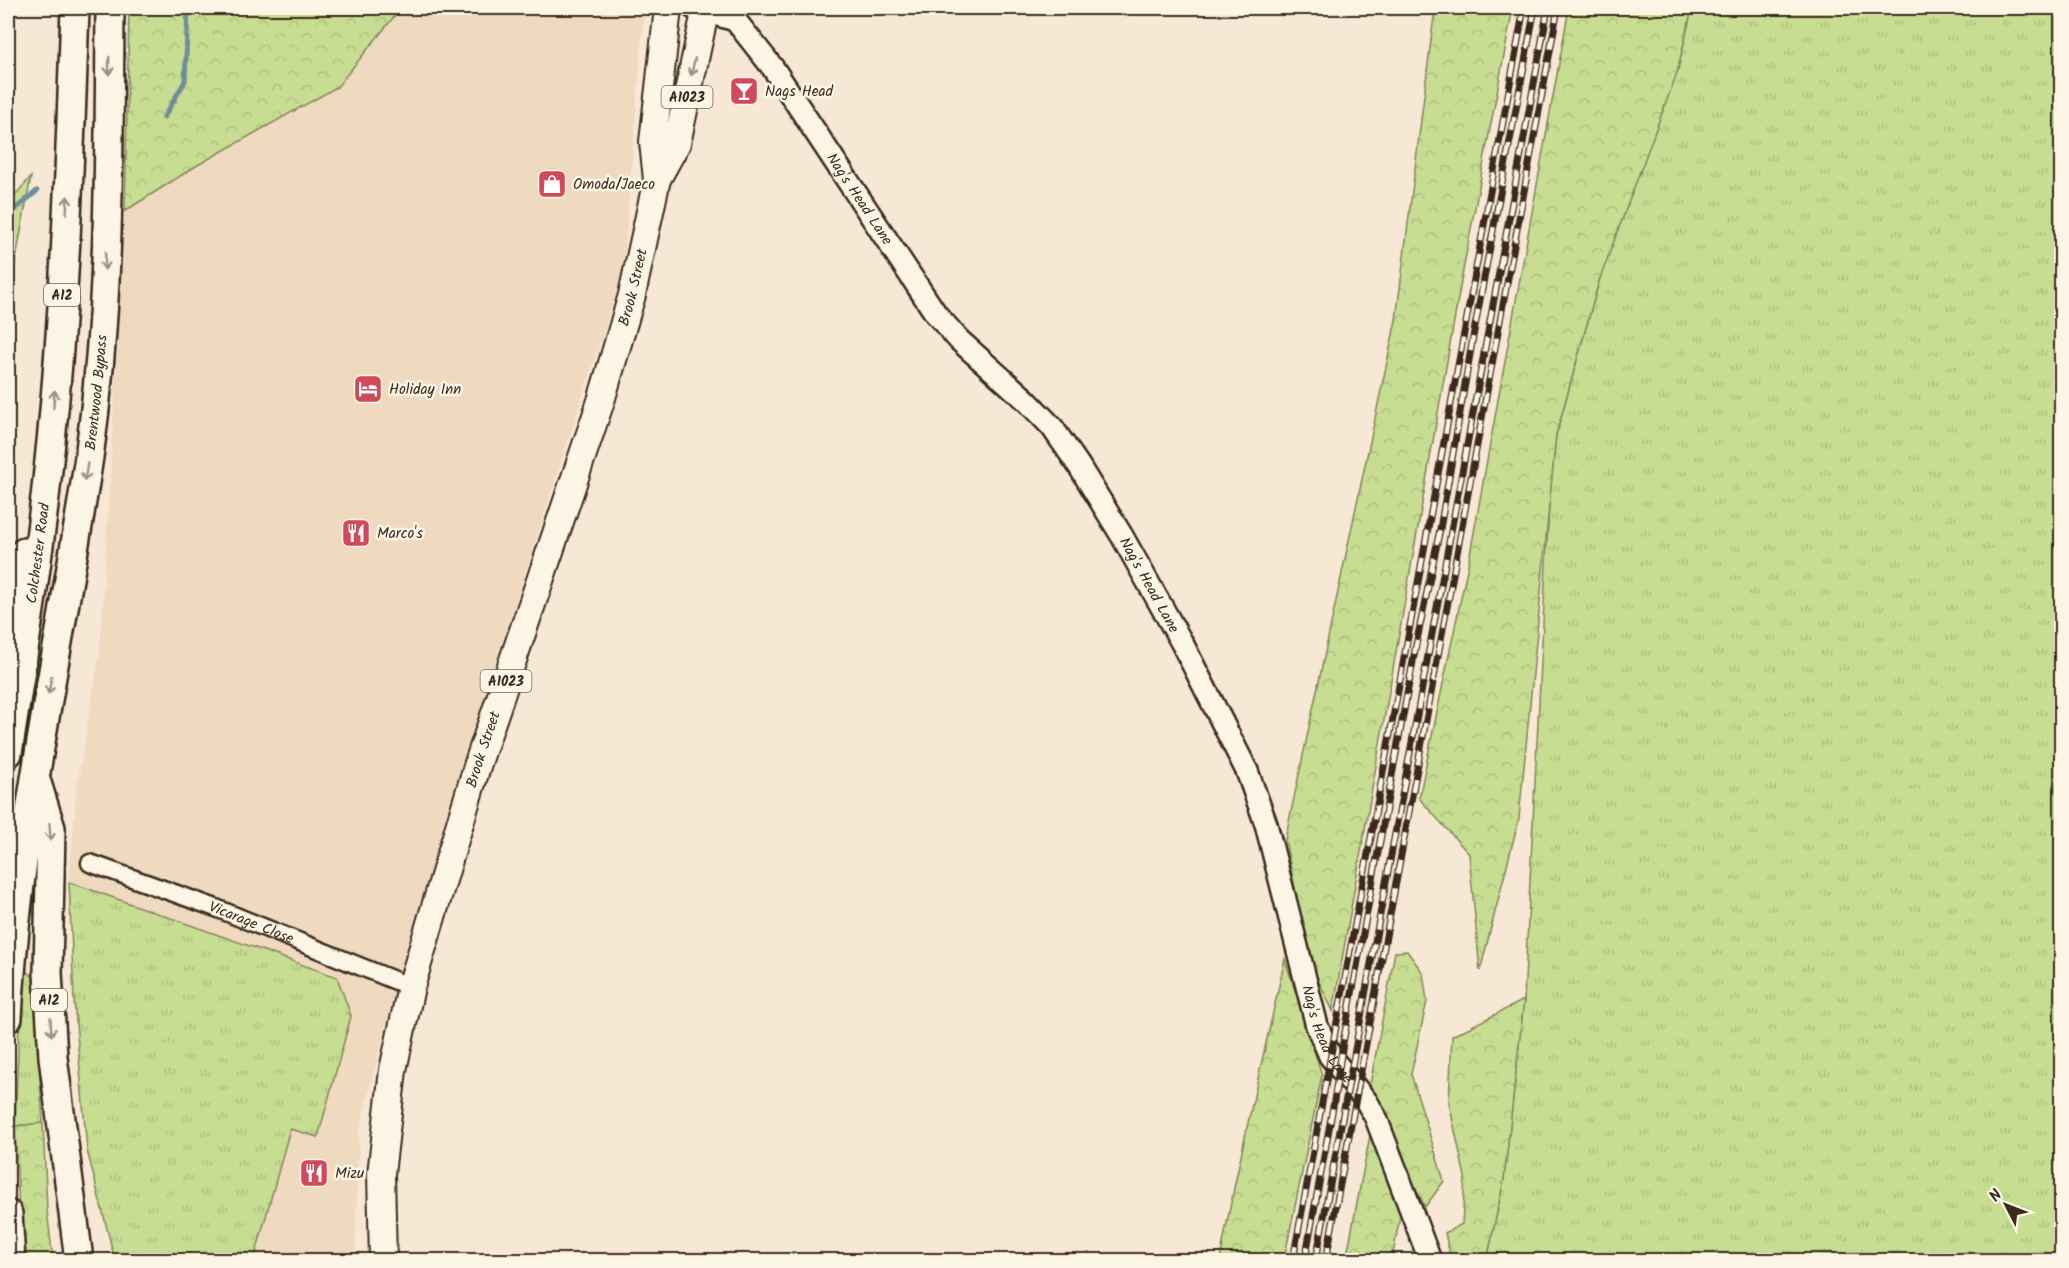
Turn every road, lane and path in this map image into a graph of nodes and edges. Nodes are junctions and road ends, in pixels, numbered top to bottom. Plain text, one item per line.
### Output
1 (75, 8) edge
2 (110, 8) edge
3 (668, 8) edge
4 (702, 8) edge
5 (657, 179) junction
6 (50, 458) junction
7 (8, 622) edge
8 (8, 753) edge
9 (35, 776) junction
10 (90, 862) dead end
11 (411, 987) junction
12 (8, 1018) edge
13 (8, 1214) edge
14 (11, 1260) edge
15 (79, 1260) edge
16 (383, 1260) edge
17 (1430, 1260) edge

6 -> 1 highway, A12
2 -> 9 highway, Brentwood Bypass / A12
3 - 5 main road, Brook Street / A1023
4 -> 5 main road, Brook Street / A1023
4 - 17 street, Nag's Head Lane
5 - 11 main road, Brook Street / A1023
6 - 7 highway, A12
6 - 8 highway, Colchester Road / A12
9 - 12 highway, A12
9 -> 15 highway, A12
10 - 11 street, Vicarage Close
11 - 16 main road, Brook Street / A1023
13 - 14 highway

